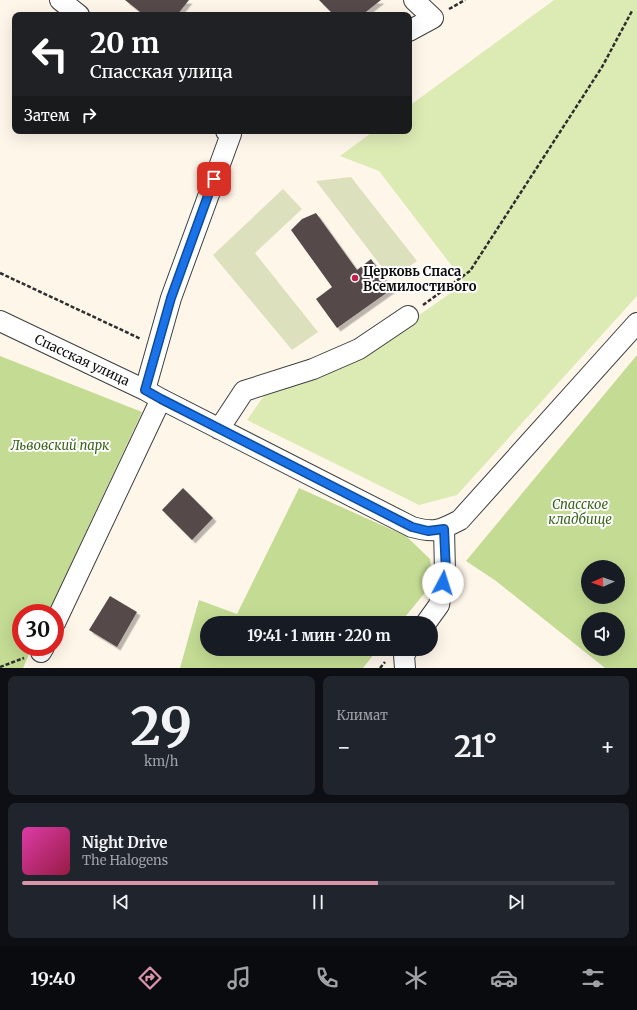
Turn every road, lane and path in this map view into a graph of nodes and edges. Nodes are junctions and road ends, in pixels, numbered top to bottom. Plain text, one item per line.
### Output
1 (60, 0) edge
2 (414, 0) edge
3 (632, 11) dead end
4 (75, 12) edge
5 (412, 29) edge
6 (229, 134) edge
7 (0, 273) edge
8 (408, 316) joint
9 (0, 322) edge
10 (637, 323) edge
11 (158, 347) junction
12 (153, 395) junction
13 (219, 429) junction
14 (444, 529) junction
15 (63, 604) edge
16 (431, 616) edge
17 (27, 656) edge
18 (404, 656) edge
19 (0, 667) edge
20 (405, 668) edge

1 - 4 street
2 - 5 street
3 - 8 path
6 - 11 street
7 - 11 path
8 - 13 street
9 - 12 street, Спасская улица
10 - 14 street
11 - 12 street
12 - 13 street, Спасская улица
12 - 15 street
13 - 14 street, Спасская улица
14 - 16 street
17 - 19 path
18 - 20 street

